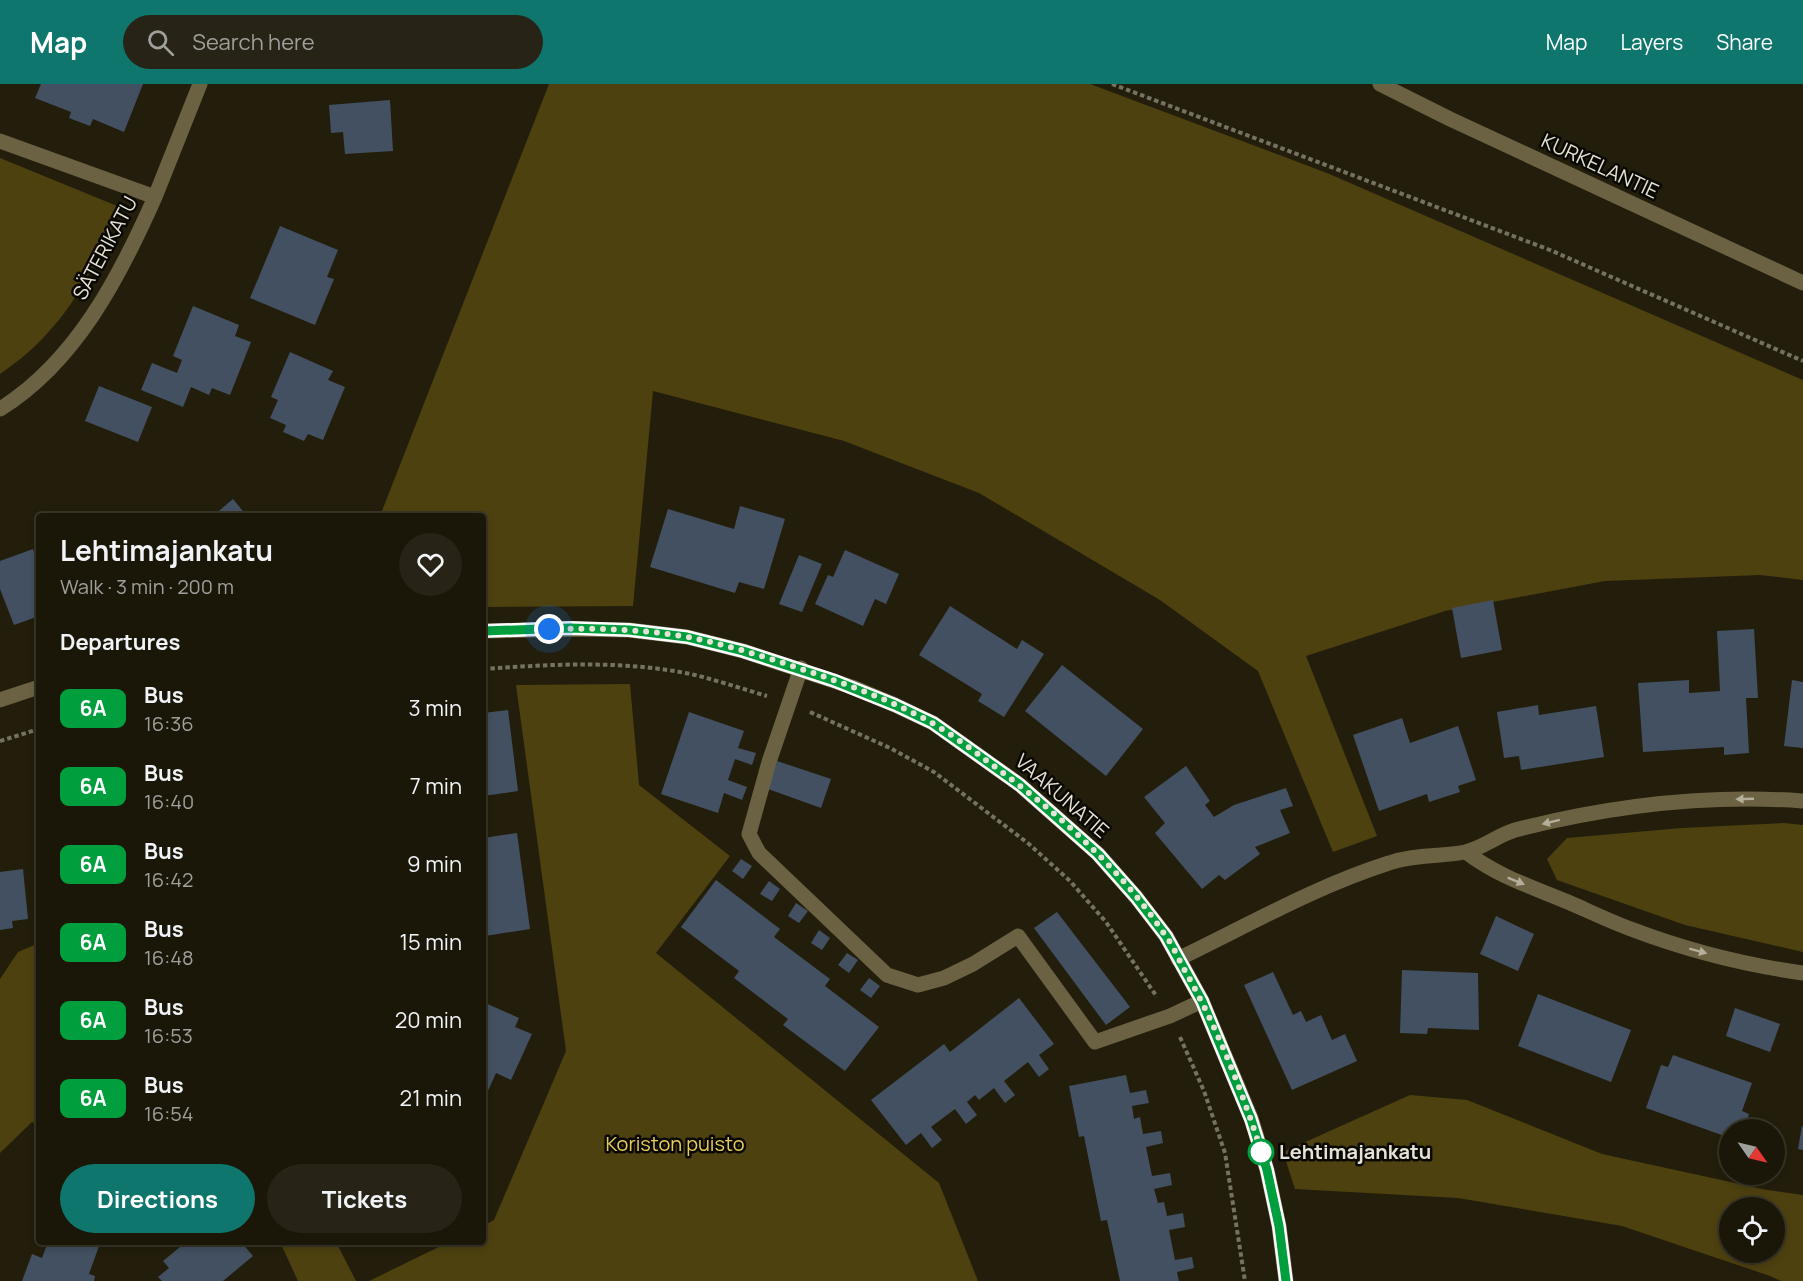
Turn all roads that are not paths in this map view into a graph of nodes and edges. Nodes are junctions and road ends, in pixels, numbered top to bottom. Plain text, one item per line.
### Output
1 (200, 84) edge
2 (1380, 84) edge
3 (0, 141) edge
4 (155, 197) junction
5 (1803, 283) edge
6 (0, 409) edge
7 (486, 631) edge
8 (801, 668) junction
9 (36, 688) edge
10 (0, 700) edge
11 (1803, 801) edge
12 (1466, 852) junction
13 (1179, 959) junction
14 (1803, 973) edge
15 (1202, 1001) junction
16 (1286, 1281) edge

1 - 4 street
2 - 5 street, KURKELANTIE
3 - 4 street, SÄTERIKATU
4 - 6 street, SÄTERIKATU
7 - 8 street, VAAKUNATIE
8 - 13 street, VAAKUNATIE
8 - 15 street
9 - 10 street
11 -> 12 street
12 - 13 street
12 -> 14 street
13 - 15 street, VAAKUNATIE
15 - 16 street, VAAKUNATIE

